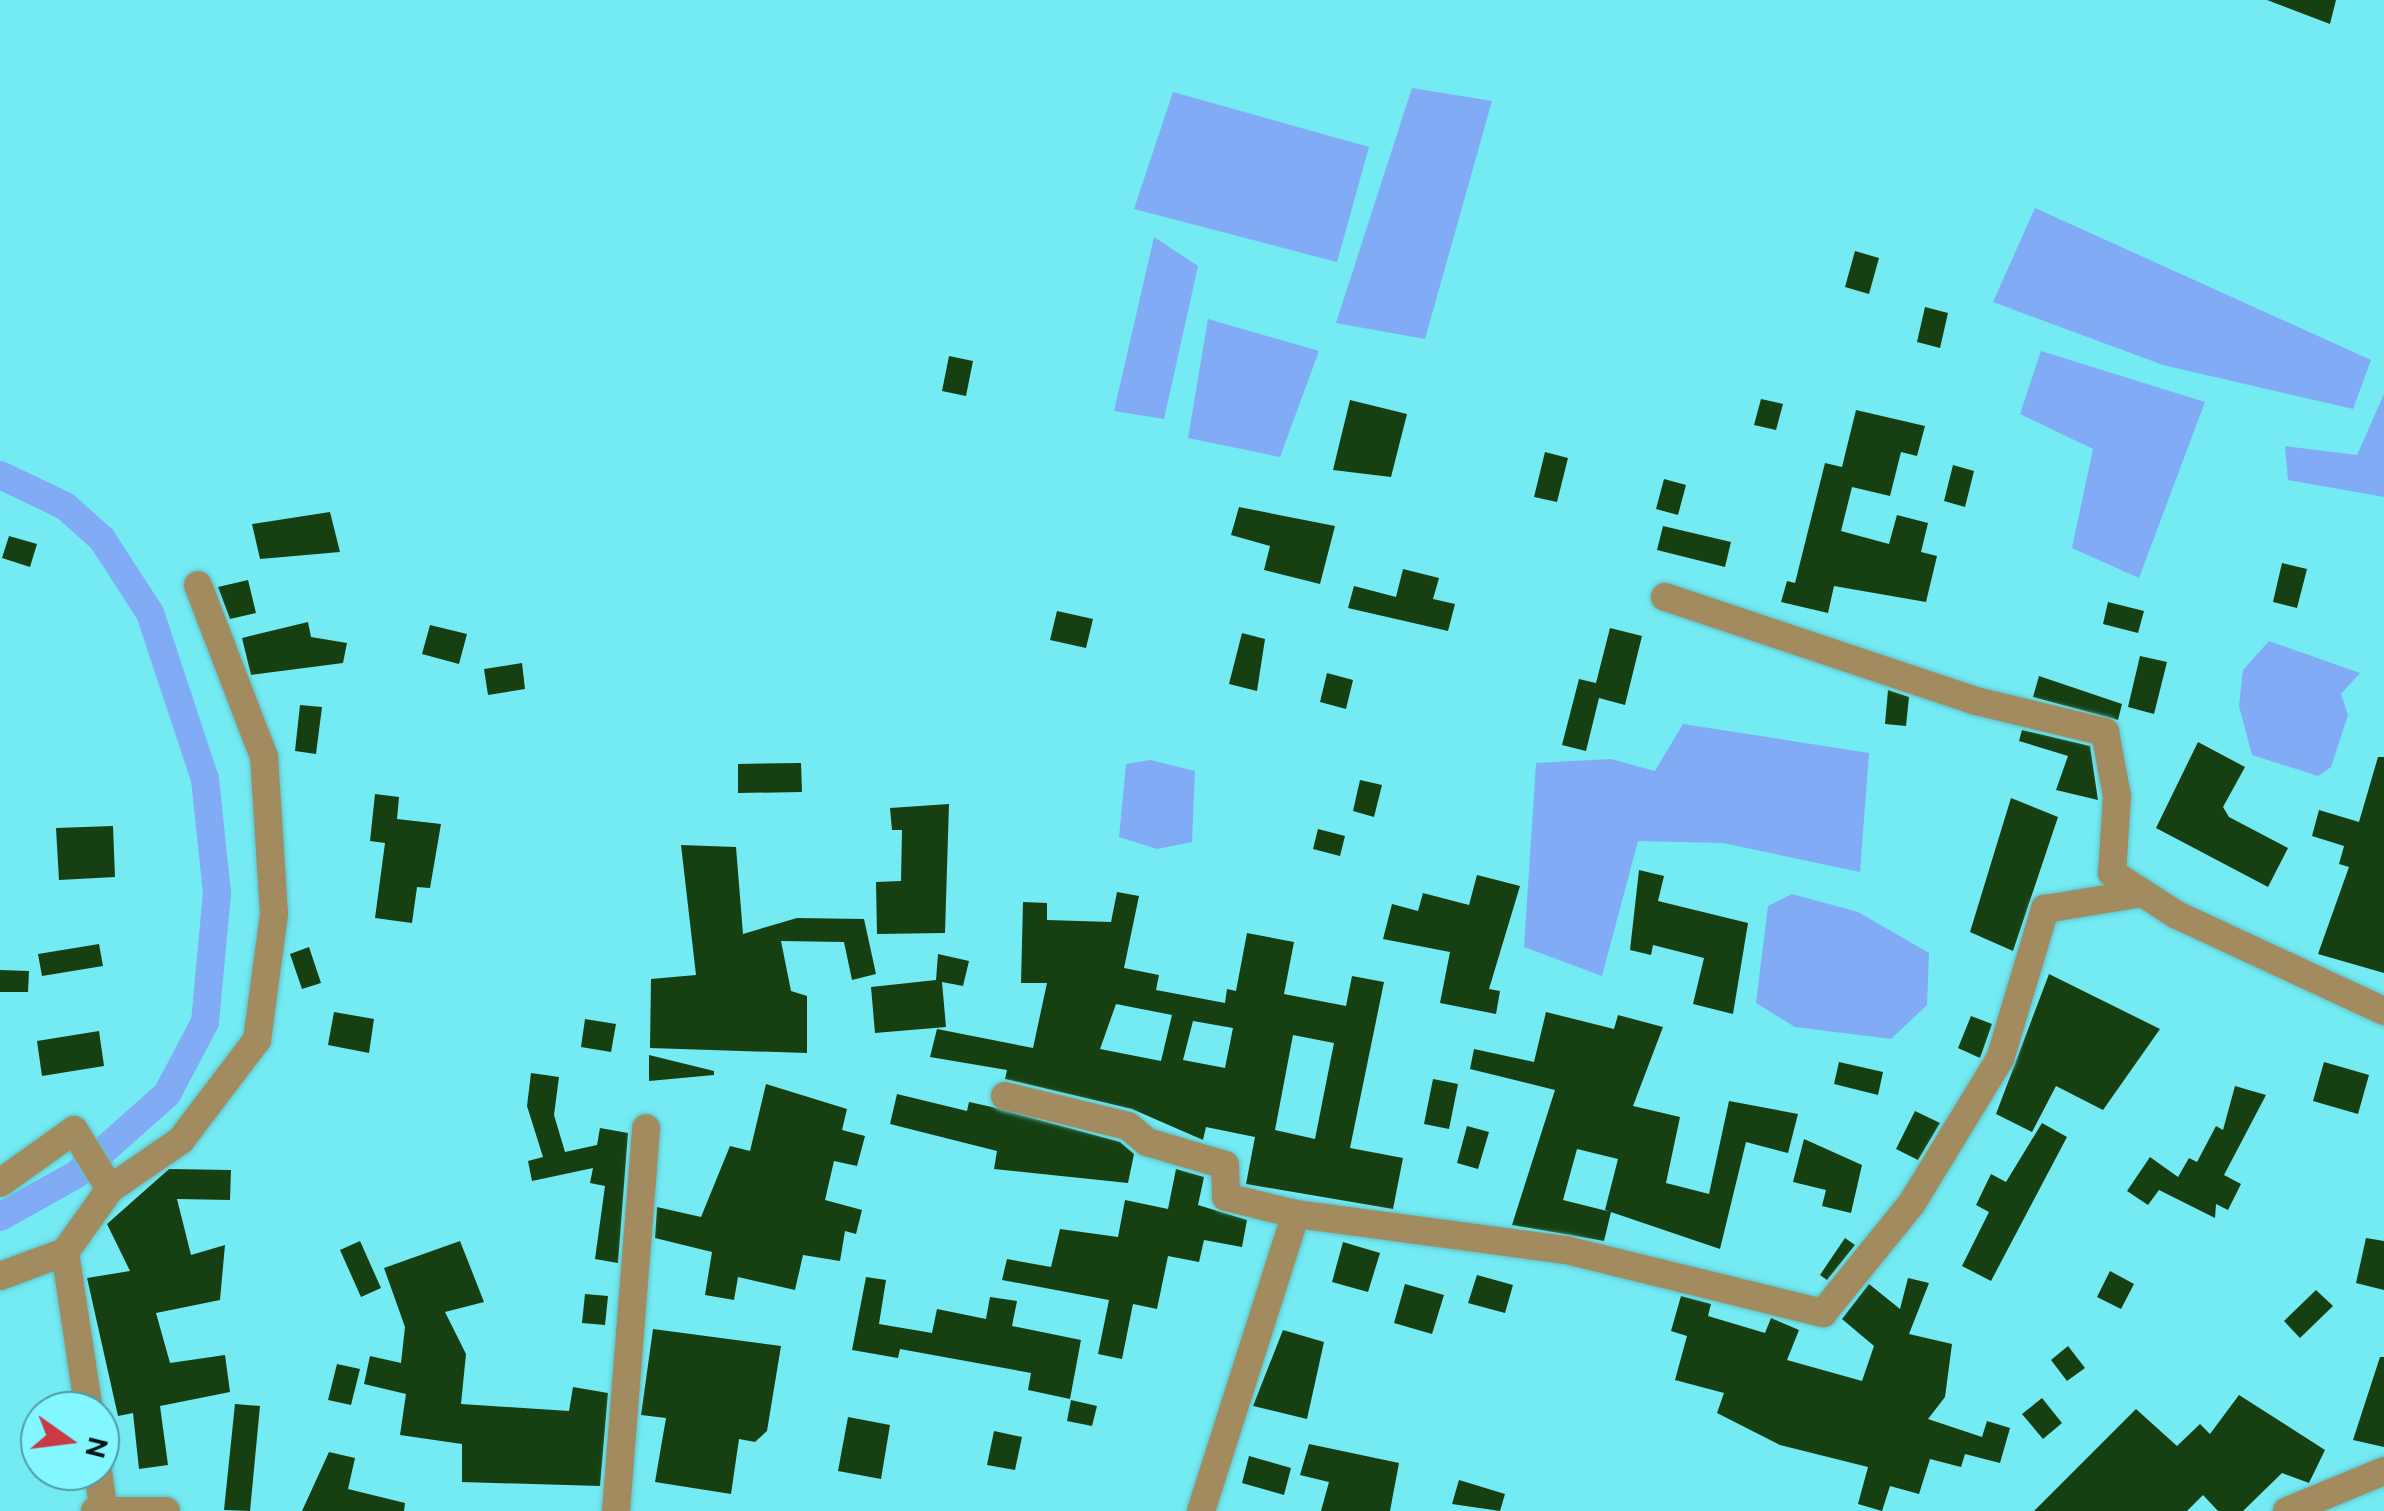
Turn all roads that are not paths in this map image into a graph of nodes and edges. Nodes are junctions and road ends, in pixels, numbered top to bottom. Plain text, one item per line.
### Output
1 (198, 585) dead end
2 (1666, 597) dead end
3 (2142, 893) junction
4 (2384, 1011) edge
5 (1005, 1096) dead end
6 (646, 1128) dead end
7 (0, 1183) edge
8 (110, 1189) junction
9 (1296, 1214) junction
10 (65, 1252) junction
11 (0, 1276) edge
12 (86, 1391) edge
13 (2384, 1472) edge
14 (99, 1508) edge
15 (166, 1511) edge
16 (616, 1511) edge
17 (1201, 1511) edge
18 (2288, 1511) edge

1 - 8 street
2 - 3 street
3 - 4 street
3 - 9 street
5 - 9 street
6 - 16 street
7 - 8 street
8 - 10 street
9 - 17 street
10 - 11 street
10 - 12 street
13 - 18 street
14 - 15 street

